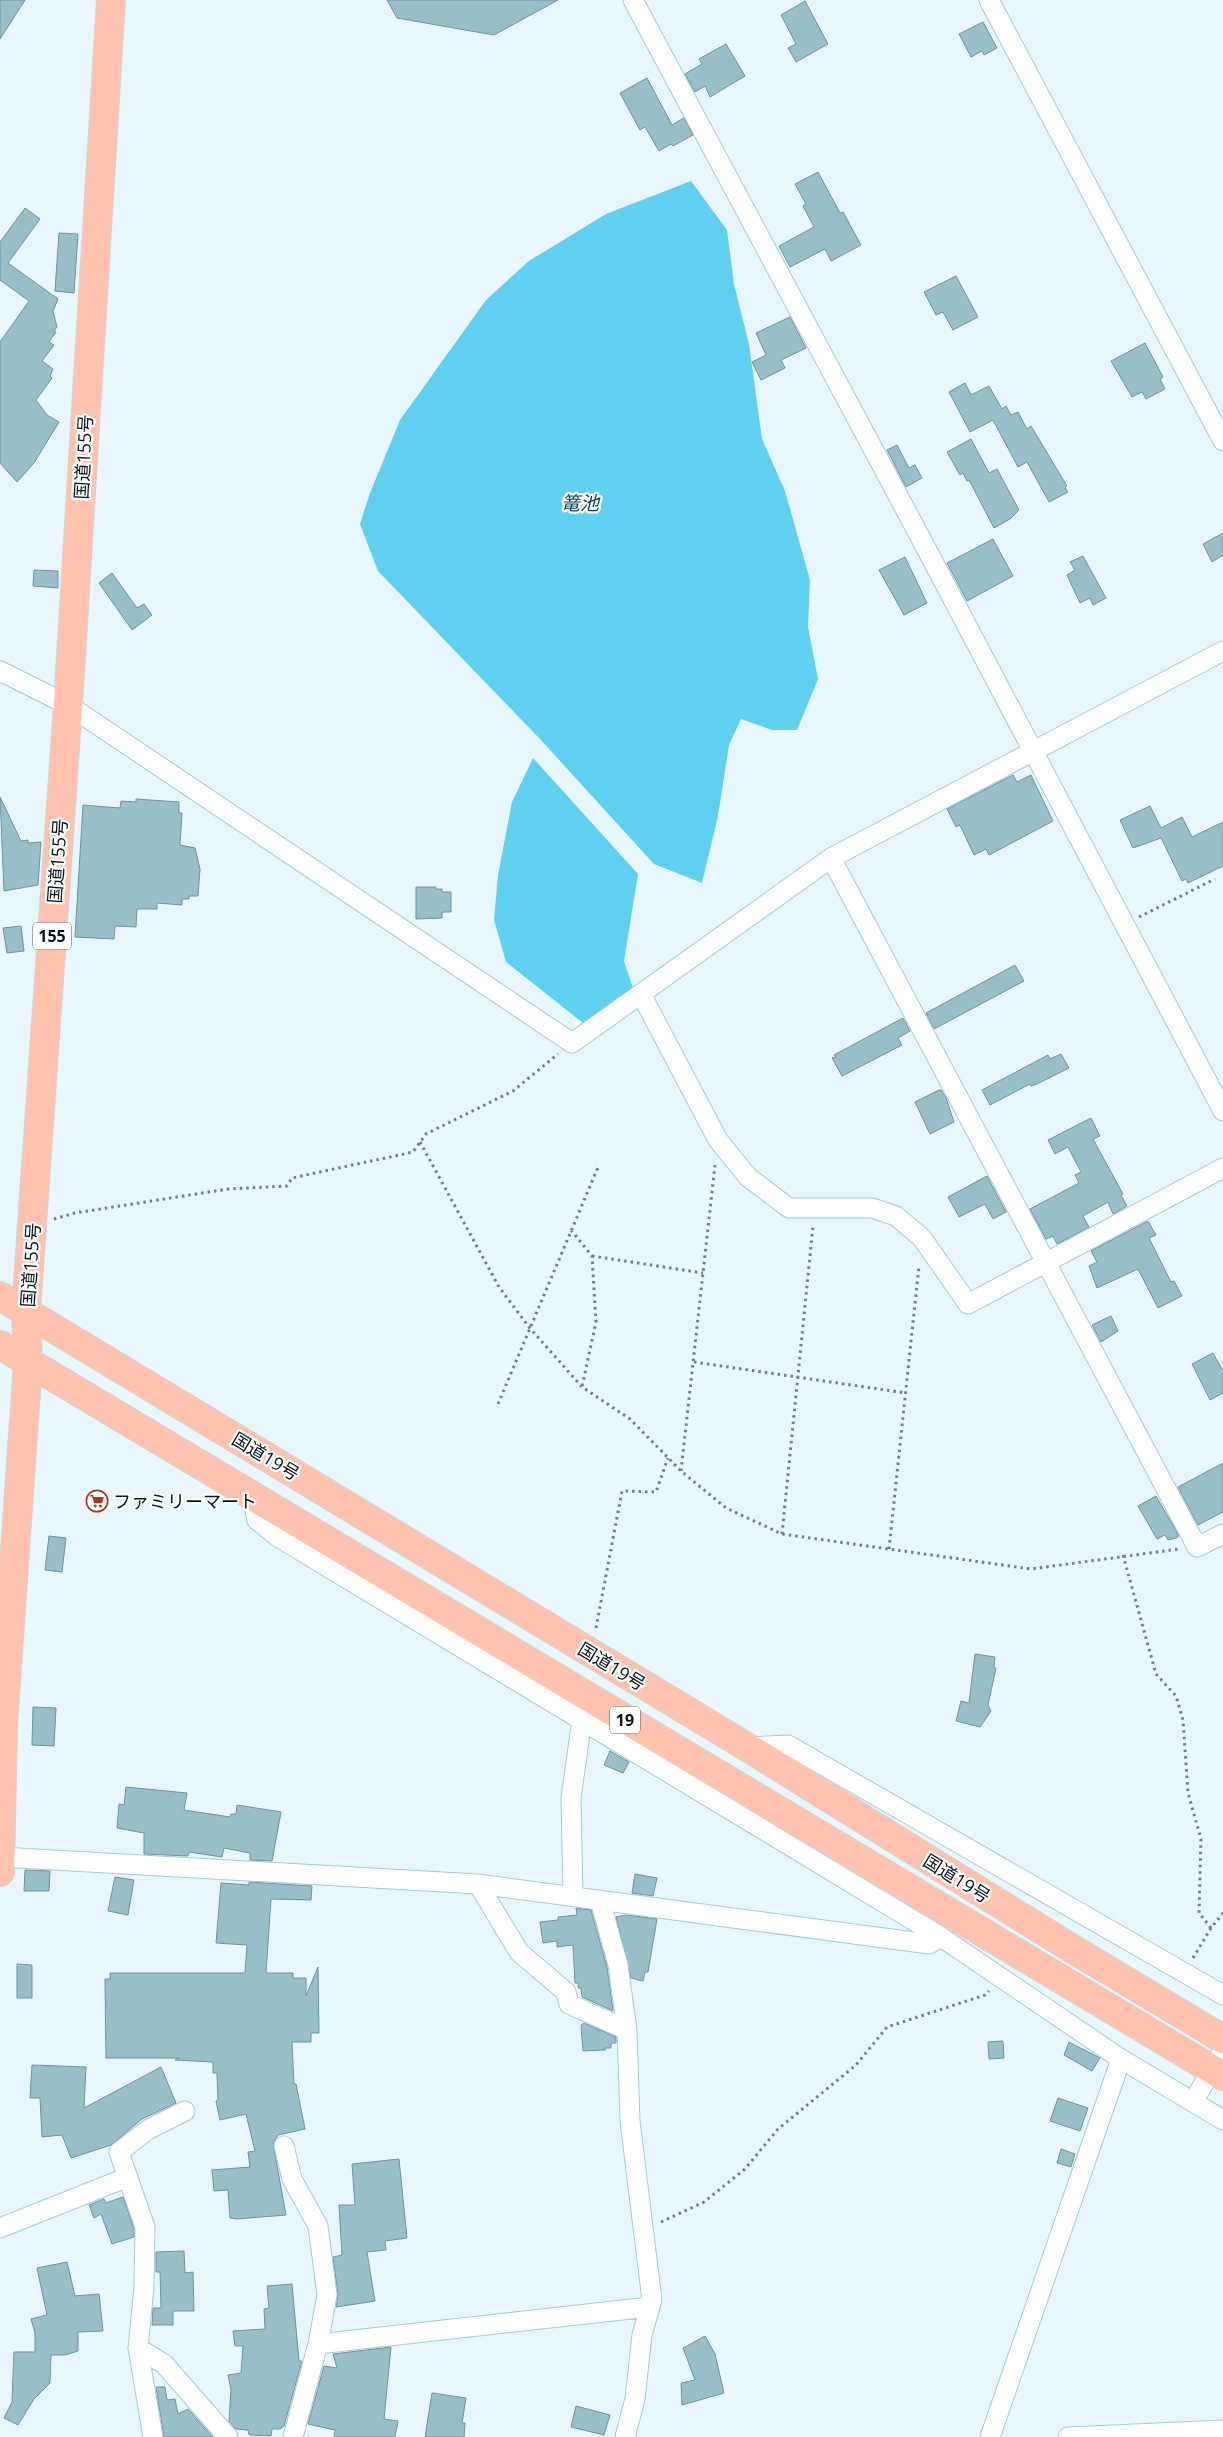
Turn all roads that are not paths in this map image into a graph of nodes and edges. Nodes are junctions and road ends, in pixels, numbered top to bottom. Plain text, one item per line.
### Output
1 (111, 0) edge
2 (633, 0) edge
3 (990, 0) edge
4 (1223, 441) edge
5 (1223, 651) edge
6 (0, 671) edge
7 (68, 705) junction
8 (1034, 752) junction
9 (831, 858) junction
10 (641, 994) junction
11 (1223, 1110) edge
12 (1223, 1168) edge
13 (1045, 1264) junction
14 (0, 1296) edge
15 (26, 1311) junction
16 (0, 1345) edge
17 (28, 1362) junction
18 (252, 1497) junction
19 (1223, 1534) edge
20 (582, 1720) junction
21 (1, 1725) edge
22 (747, 1747) junction
23 (0, 1857) edge
24 (0, 1872) edge
25 (478, 1884) junction
26 (573, 1896) junction
27 (600, 1900) junction
28 (941, 1937) junction
29 (1223, 1995) edge
30 (627, 2030) junction
31 (1223, 2039) edge
32 (1122, 2059) junction
33 (1219, 2066) edge
34 (1193, 2102) junction
35 (185, 2111) dead end
36 (1223, 2120) edge
37 (284, 2146) dead end
38 (128, 2177) junction
39 (0, 2228) edge
40 (649, 2307) junction
41 (318, 2344) junction
42 (138, 2348) junction
43 (1223, 2430) edge
44 (153, 2437) edge
45 (228, 2437) edge
46 (293, 2437) edge
47 (624, 2437) edge
48 (990, 2437) edge
49 (1068, 2437) edge

1 - 7 highway, 国道155号 / 155
2 - 8 street
3 - 4 street
5 - 8 street
6 - 7 street
7 - 10 street
7 - 15 highway, 国道155号 / 155
8 - 9 street
8 - 11 street
9 - 10 street
9 - 13 street
10 - 13 street
12 - 13 street
13 - 19 street
14 - 15 highway, 国道19号 / 19
15 - 17 highway, 国道155号 / 155
15 - 22 highway, 国道19号 / 19
16 - 17 highway, 国道19号 / 19
17 - 18 highway, 国道19号 / 19
17 - 21 highway, 国道155号 / 155
18 - 20 street
18 - 33 highway, 国道19号 / 19
20 - 26 street
20 - 28 street
21 - 23 highway, 国道155号 / 155
22 - 29 street
22 - 31 highway, 国道19号 / 19
23 - 24 highway, 国道155号 / 155
23 - 25 street
25 - 26 street
25 - 30 street
26 - 27 street
27 - 28 street
27 - 30 street
28 - 32 street
30 - 40 street
32 - 34 street
32 - 48 street
33 - 34 street
34 - 36 street
35 - 38 street
37 - 41 street
38 - 39 street
38 - 42 street
40 - 41 street
40 - 47 street
41 - 46 street
42 - 44 street
42 - 45 street
43 - 49 street

